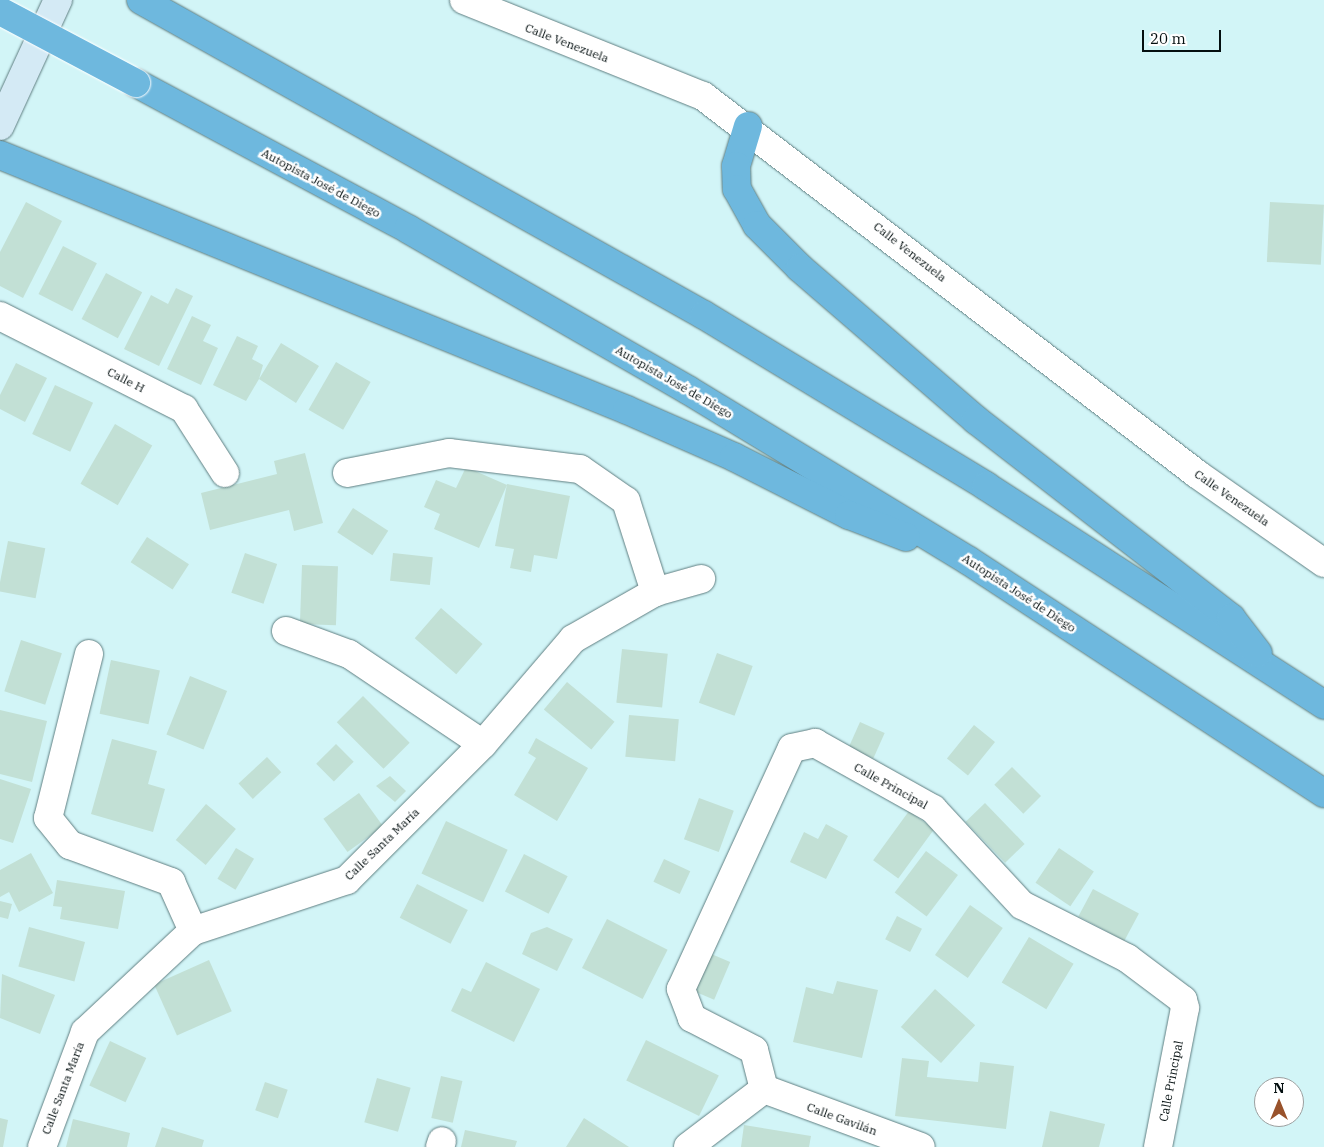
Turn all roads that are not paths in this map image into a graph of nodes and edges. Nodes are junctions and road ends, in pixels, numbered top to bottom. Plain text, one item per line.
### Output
1 (58, 0) edge
2 (141, 0) edge
3 (464, 0) edge
4 (0, 11) edge
5 (0, 126) edge
6 (748, 126) junction
7 (0, 155) edge
8 (0, 316) edge
9 (225, 473) dead end
10 (346, 473) dead end
11 (969, 560) junction
12 (1324, 563) edge
13 (701, 579) dead end
14 (655, 592) junction
15 (286, 631) dead end
16 (89, 654) dead end
17 (1270, 668) junction
18 (1324, 705) edge
19 (483, 744) junction
20 (1324, 793) edge
21 (193, 931) junction
22 (764, 1089) junction
23 (42, 1147) edge
24 (688, 1147) edge
25 (921, 1147) edge
26 (1158, 1147) edge

1 - 5 street
2 - 17 highway
3 - 6 street, Calle Venezuela
4 - 11 highway, Autopista José de Diego, bridge
6 - 12 street, Calle Venezuela
6 - 17 highway
7 - 11 highway
8 - 9 street, Calle H
10 - 14 street
11 - 20 highway, Autopista José de Diego
13 - 14 street, Calle Santa María
14 - 19 street, Calle Santa María
15 - 19 street
16 - 21 street
17 - 18 highway
19 - 21 street, Calle Santa María
21 - 23 street, Calle Santa María
22 - 24 street
22 - 25 street, Calle Gavilán
22 - 26 street, Calle Principal

